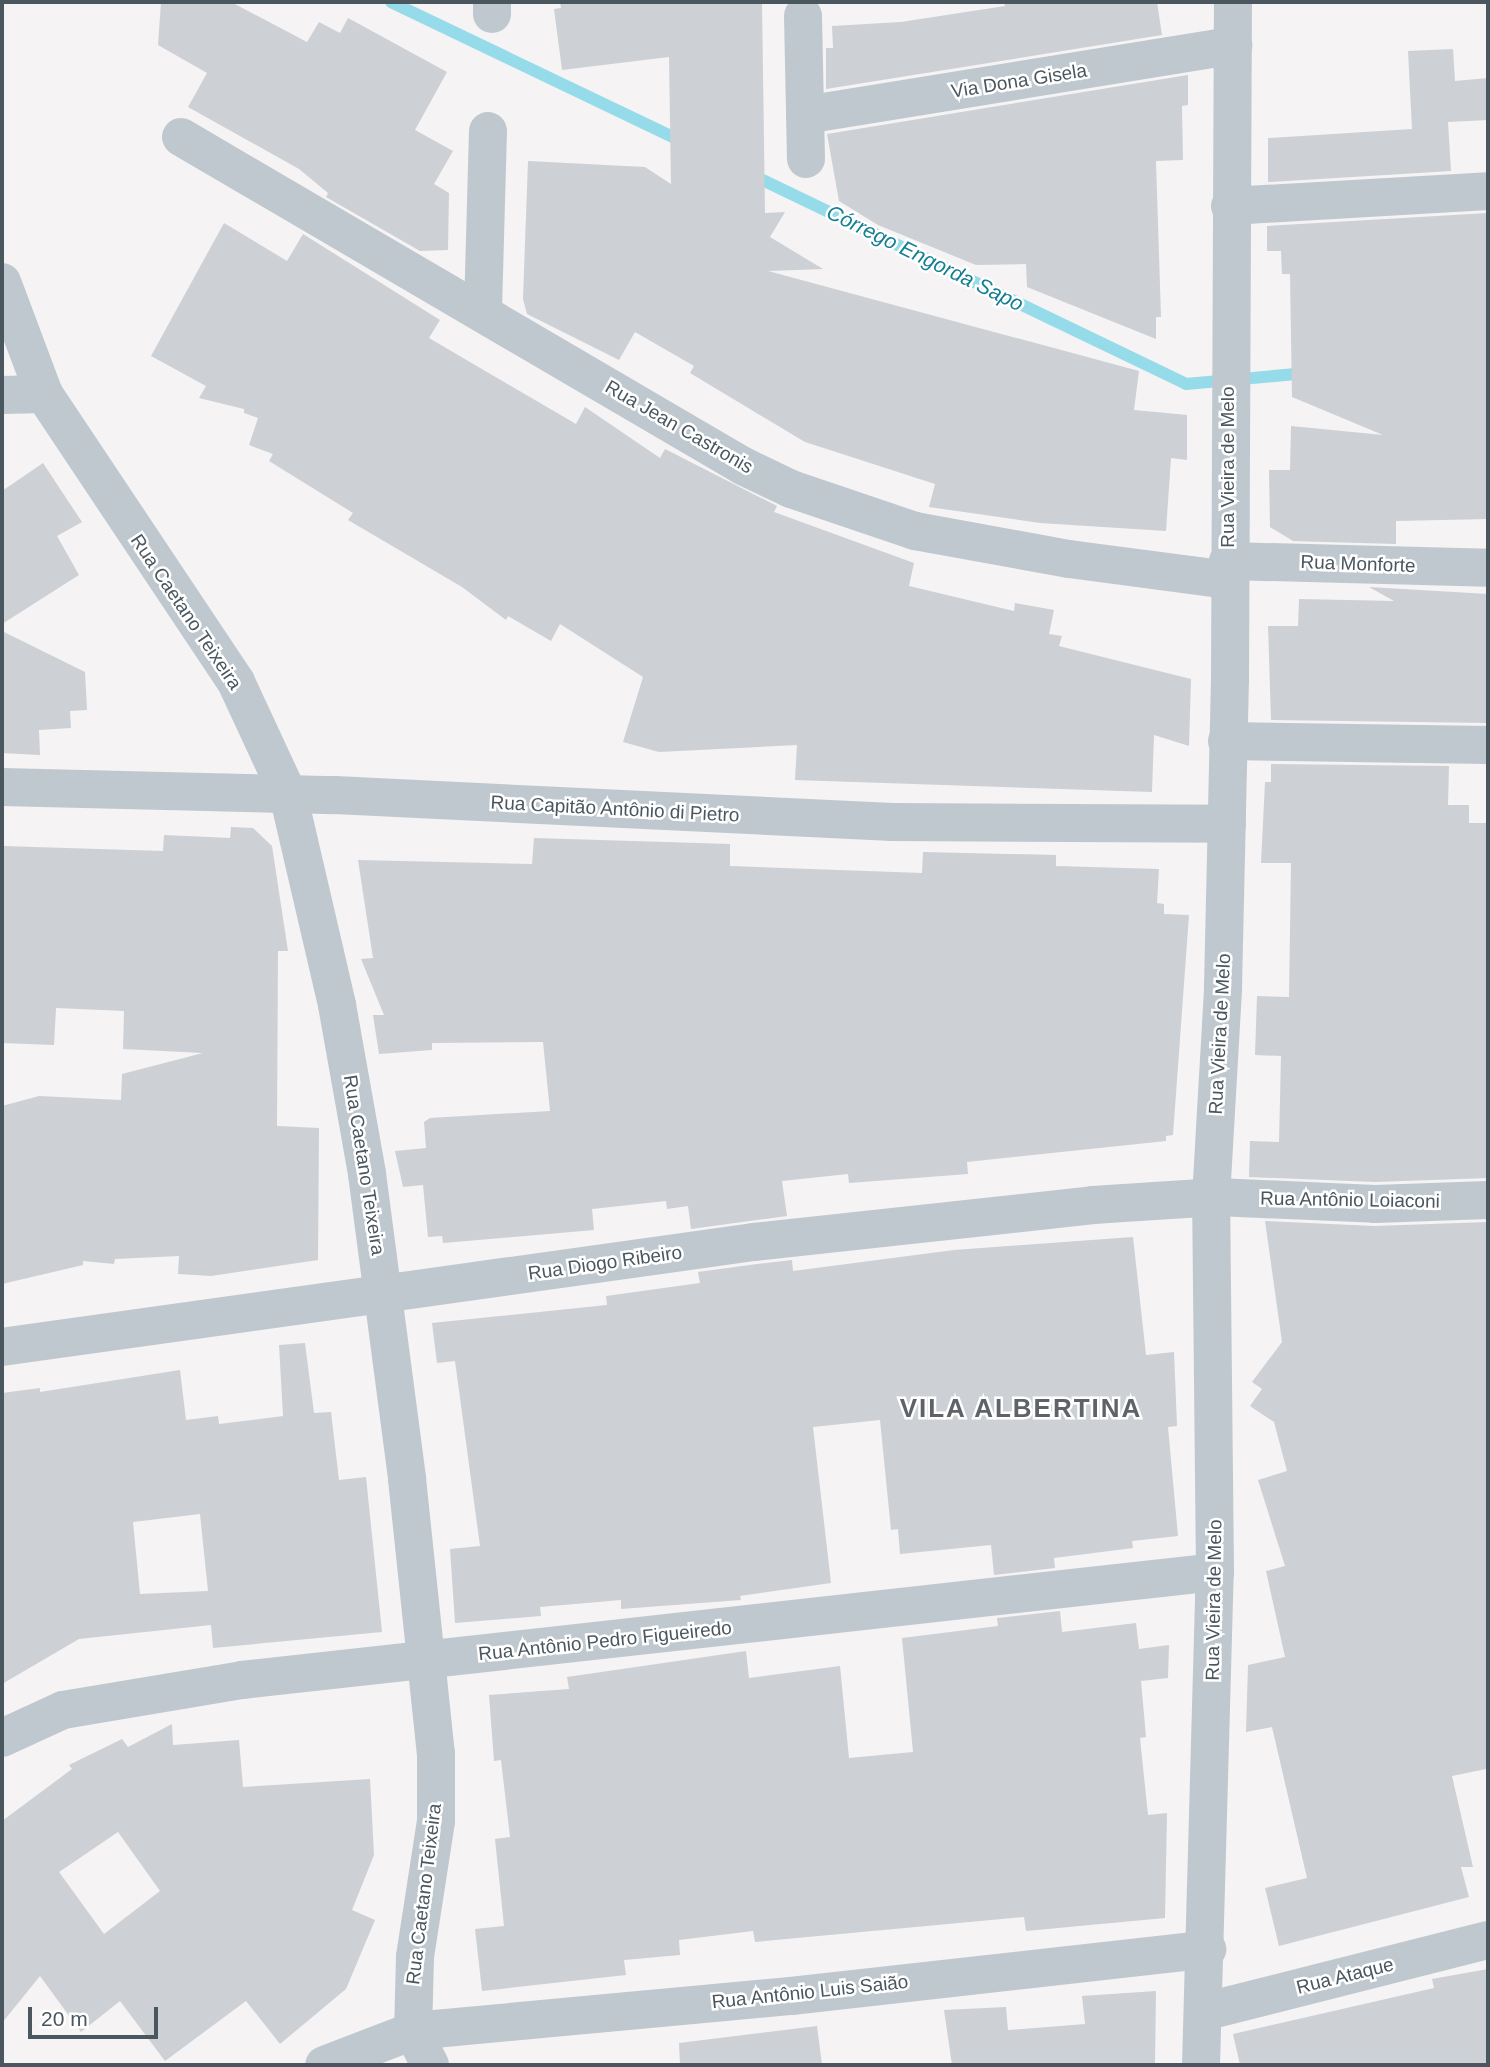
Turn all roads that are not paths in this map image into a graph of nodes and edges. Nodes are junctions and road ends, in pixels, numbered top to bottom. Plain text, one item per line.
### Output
1 (1233, 2) edge
2 (803, 16) dead end
3 (1233, 46) junction
4 (805, 115) junction
5 (488, 131) dead end
6 (181, 137) dead end
7 (806, 159) dead end
8 (1488, 191) edge
9 (1230, 206) junction
10 (2, 282) edge
11 (483, 310) junction
12 (44, 394) junction
13 (2, 395) edge
14 (1488, 568) edge
15 (1228, 570) junction
16 (1227, 741) junction
17 (1488, 745) edge
18 (2, 787) edge
19 (288, 794) junction
20 (1227, 824) junction
21 (1211, 1198) junction
22 (1488, 1200) edge
23 (384, 1296) junction
24 (2, 1347) edge
25 (1215, 1572) junction
26 (427, 1660) junction
27 (2, 1738) edge
28 (1488, 1940) edge
29 (1206, 1949) junction
30 (1203, 2012) junction
31 (413, 2031) junction
32 (324, 2065) edge
33 (430, 2065) edge
34 (1201, 2065) edge

1 - 3 street, Rua Vieira de Melo
2 - 4 street
3 - 4 street, Via Dona Gisela
3 - 9 street, Rua Vieira de Melo
4 - 7 street
5 - 11 street
6 - 11 street, Rua Jean Castronis
8 - 9 street
9 - 15 street, Rua Vieira de Melo
10 - 12 street, Rua Caetano Teixeira
11 - 15 street, Rua Jean Castronis
12 - 13 street
12 - 19 street, Rua Caetano Teixeira
14 - 15 street, Rua Monforte
15 - 16 street, Rua Vieira de Melo
16 - 17 street
16 - 20 street, Rua Vieira de Melo
18 - 19 street, Rua Capitão Antônio di Pietro
19 - 20 street, Rua Capitão Antônio di Pietro
19 - 23 street, Rua Caetano Teixeira
20 - 21 street, Rua Vieira de Melo
21 - 22 street, Rua Antônio Loiaconi
21 - 23 street, Rua Diogo Ribeiro
21 - 25 street, Rua Vieira de Melo
23 - 24 street, Rua Diogo Ribeiro
23 - 26 street, Rua Caetano Teixeira
25 - 26 street, Rua Antônio Pedro Figueiredo
25 - 29 street, Rua Vieira de Melo
26 - 27 street, Rua Antônio Pedro Figueiredo
26 - 31 street, Rua Caetano Teixeira
28 - 30 street, Rua Ataque
29 - 30 street, Rua Vieira de Melo
29 - 31 street, Rua Antônio Luis Saião
30 - 34 street, Rua Vieira de Melo
31 - 32 street
31 - 33 street

